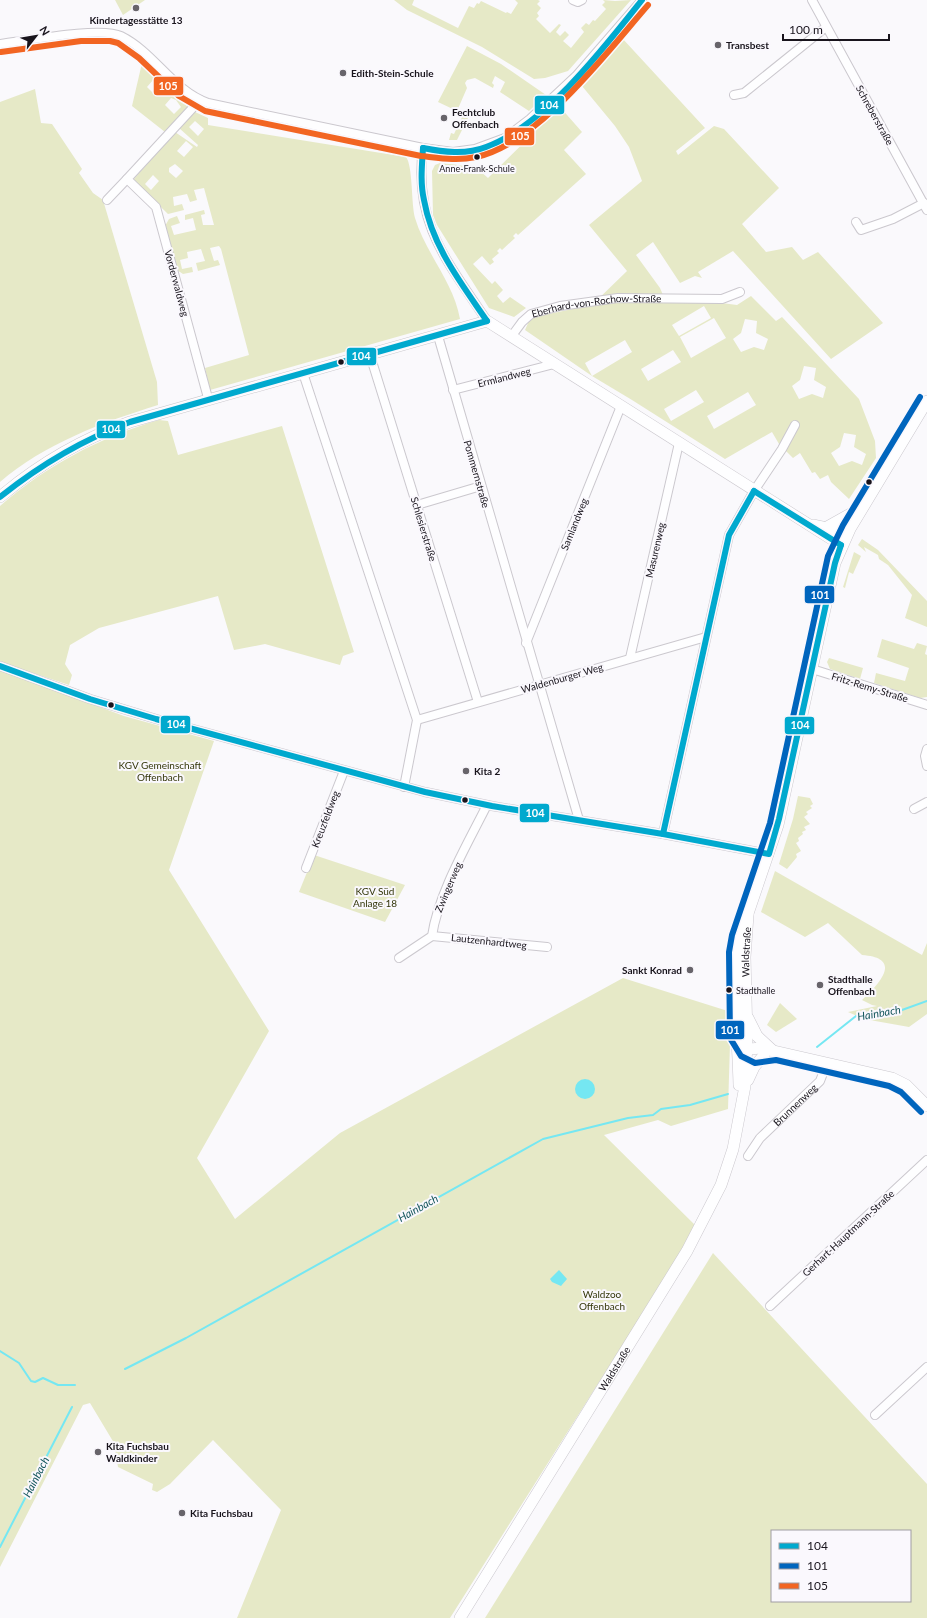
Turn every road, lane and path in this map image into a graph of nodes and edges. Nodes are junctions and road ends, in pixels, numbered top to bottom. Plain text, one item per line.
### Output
1 (642, 0) edge
2 (812, 0) edge
3 (826, 27) junction
4 (0, 44) edge
5 (734, 95) dead end
6 (200, 100) junction
7 (423, 148) junction
8 (127, 179) junction
9 (107, 200) dead end
10 (925, 206) edge
11 (856, 222) dead end
12 (740, 292) dead end
13 (487, 321) junction
14 (438, 336) junction
15 (511, 337) junction
16 (370, 355) junction
17 (554, 364) junction
18 (302, 373) junction
19 (453, 390) junction
20 (208, 398) junction
21 (927, 401) edge
22 (621, 406) junction
23 (795, 425) dead end
24 (679, 443) junction
25 (481, 486) junction
26 (754, 491) junction
27 (0, 497) edge
28 (417, 505) junction
29 (863, 507) junction
30 (807, 524) junction
31 (826, 527) junction
32 (841, 546) junction
33 (706, 637) junction
34 (526, 643) junction
35 (630, 658) junction
36 (0, 666) edge
37 (812, 669) junction
38 (538, 684) junction
39 (478, 702) junction
40 (927, 705) edge
41 (417, 720) junction
42 (927, 749) edge
43 (927, 766) edge
44 (344, 771) junction
45 (404, 787) junction
46 (927, 802) edge
47 (487, 805) junction
48 (914, 810) dead end
49 (579, 820) junction
50 (663, 834) junction
51 (769, 854) junction
52 (306, 868) dead end
53 (748, 915) junction
54 (432, 936) junction
55 (547, 947) dead end
56 (399, 958) dead end
57 (746, 1014) junction
58 (776, 1052) junction
59 (742, 1053) junction
60 (764, 1055) junction
61 (827, 1063) junction
62 (745, 1086) junction
63 (927, 1106) edge
64 (740, 1108) junction
65 (748, 1156) dead end
66 (927, 1160) edge
67 (770, 1306) dead end
68 (927, 1367) edge
69 (875, 1415) dead end
70 (460, 1618) edge

1 - 7 street
2 - 3 street, Schreberstraße
3 - 5 street
3 - 10 street, Schreberstraße
4 - 6 street
6 - 7 street
6 - 8 street
7 - 13 street
8 - 9 street
8 - 20 street, Vorderwaldweg
10 - 11 street, Schreberstraße
12 - 15 street, Eberhard-von-Rochow-Straße
13 - 14 main road
13 - 15 main road
14 - 16 main road
14 - 19 street, Pommernstraße
15 - 17 main road
16 - 18 main road
16 - 28 street, Schlesierstraße
17 - 19 street, Ermlandweg
17 - 22 main road
18 - 20 main road
18 - 41 street
19 - 25 street, Pommernstraße
20 - 27 main road
21 - 29 main road, Waldstraße
22 - 24 main road
22 - 34 street, Samlandweg
23 - 26 street
24 - 26 main road
24 - 35 street, Masurenweg
25 - 28 street
25 - 34 street, Pommernstraße
26 - 30 main road
26 - 33 street
28 - 39 street, Schlesierstraße
29 - 31 main road
29 - 32 main road, Waldstraße
30 - 31 main road
30 - 32 main road
31 - 32 main road
32 - 37 main road, Waldstraße
33 - 35 street, Waldenburger Weg
33 - 50 street
34 - 38 street, Pommernstraße
35 - 38 street, Waldenburger Weg
36 - 44 street
37 - 40 street, Fritz-Remy-Straße
37 - 51 main road, Waldstraße
38 - 39 street, Waldenburger Weg
38 - 49 street, Pommernstraße
39 - 41 street, Waldenburger Weg
41 - 45 street
42 - 43 street
44 - 45 street
44 - 52 street, Kreuzfeldweg
45 - 47 street
46 - 48 street
47 - 49 street
47 - 54 street, Zwingerweg
49 - 50 street
50 - 51 street
51 - 53 main road, Waldstraße
53 - 57 main road, Waldstraße
53 - 59 main road, Waldstraße
54 - 55 street, Lautzenhardtweg
54 - 56 street
57 - 58 main road
57 - 59 main road, Waldstraße
58 - 59 main road
58 - 60 main road
58 - 61 main road
59 - 60 main road
59 - 62 main road, Waldstraße
59 - 64 main road, Waldstraße
60 - 62 main road
61 - 63 main road
61 - 65 street, Brunnenweg
62 - 64 main road, Waldstraße
64 - 70 main road, Waldstraße
66 - 67 street, Gerhart-Hauptmann-Straße
68 - 69 street

